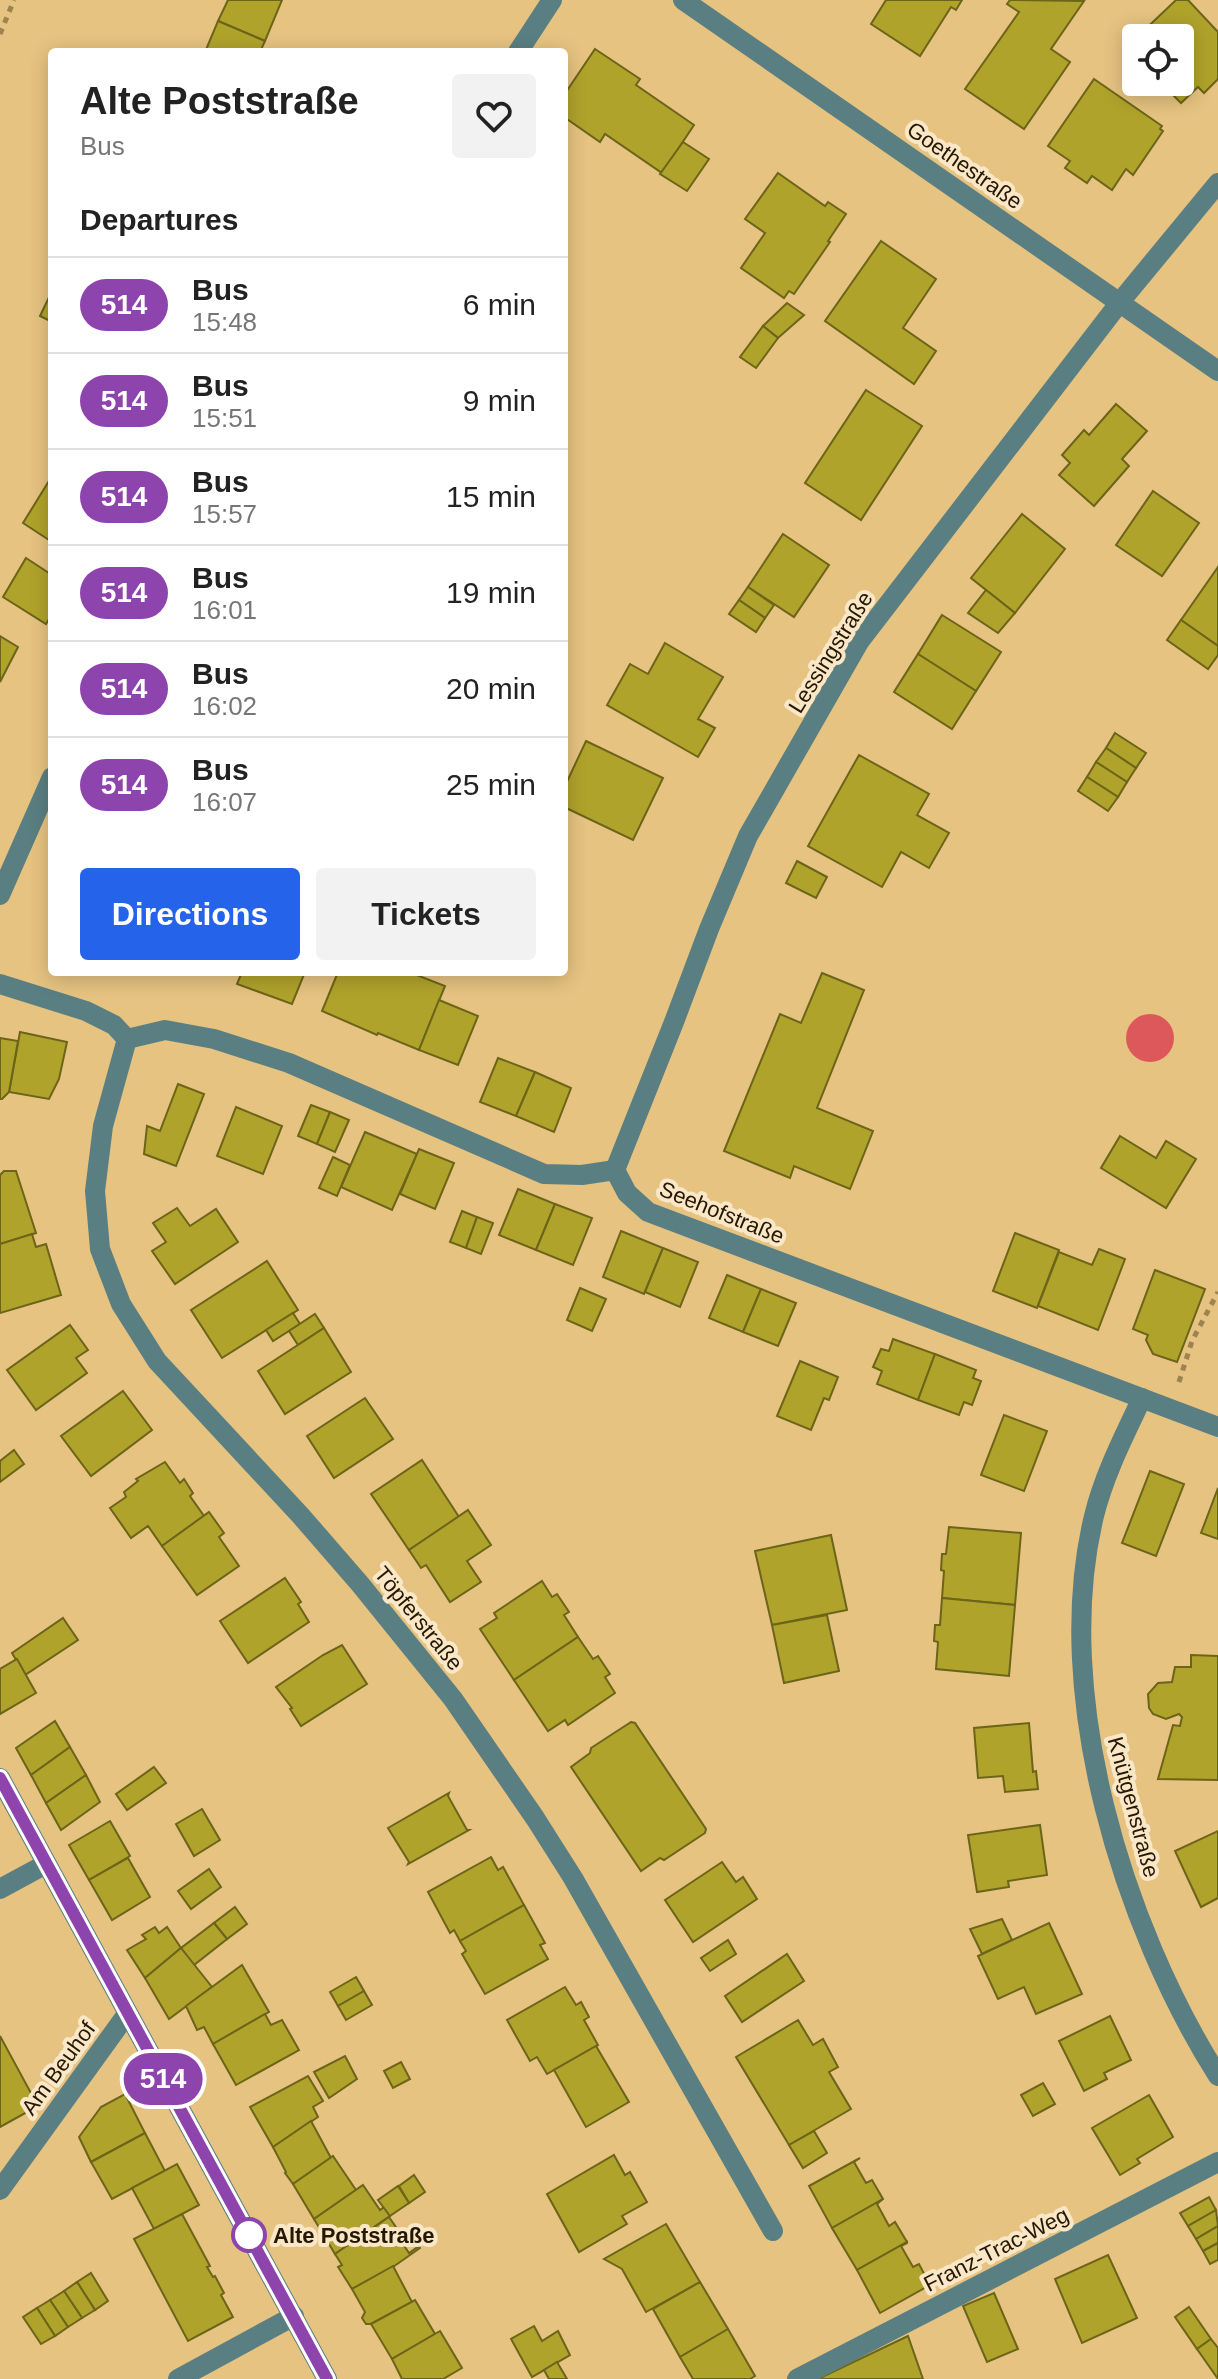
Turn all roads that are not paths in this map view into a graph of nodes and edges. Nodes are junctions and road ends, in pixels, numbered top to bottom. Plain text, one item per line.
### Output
1 (552, 0) edge
2 (683, 0) edge
3 (521, 48) edge
4 (1218, 183) edge
5 (1120, 302) junction
6 (1218, 371) edge
7 (48, 786) edge
8 (0, 895) edge
9 (0, 984) edge
10 (127, 1039) junction
11 (615, 1170) junction
12 (1142, 1398) junction
13 (1218, 1427) edge
14 (0, 1778) edge
15 (46, 1864) junction
16 (0, 1889) edge
17 (127, 2014) junction
18 (1218, 2076) edge
19 (1218, 2162) edge
20 (0, 2190) edge
21 (773, 2231) dead end
22 (294, 2316) junction
23 (178, 2379) edge
24 (327, 2379) edge
25 (797, 2379) edge

1 - 3 street
2 - 5 street, Goethestraße
4 - 5 street, Lessingstraße
5 - 6 street, Goethestraße
5 - 11 street, Lessingstraße
7 - 8 street
9 - 10 street
10 - 11 street
10 - 21 street, Töpferstraße
11 - 12 street, Seehofstraße
12 - 13 street, Seehofstraße
12 - 18 street, Knütgenstraße
14 - 15 street
15 - 16 street
15 - 17 street
17 - 20 street, Am Beuhof
17 - 22 street
19 - 25 street, Franz-Trac-Weg
22 - 23 street
22 - 24 street

